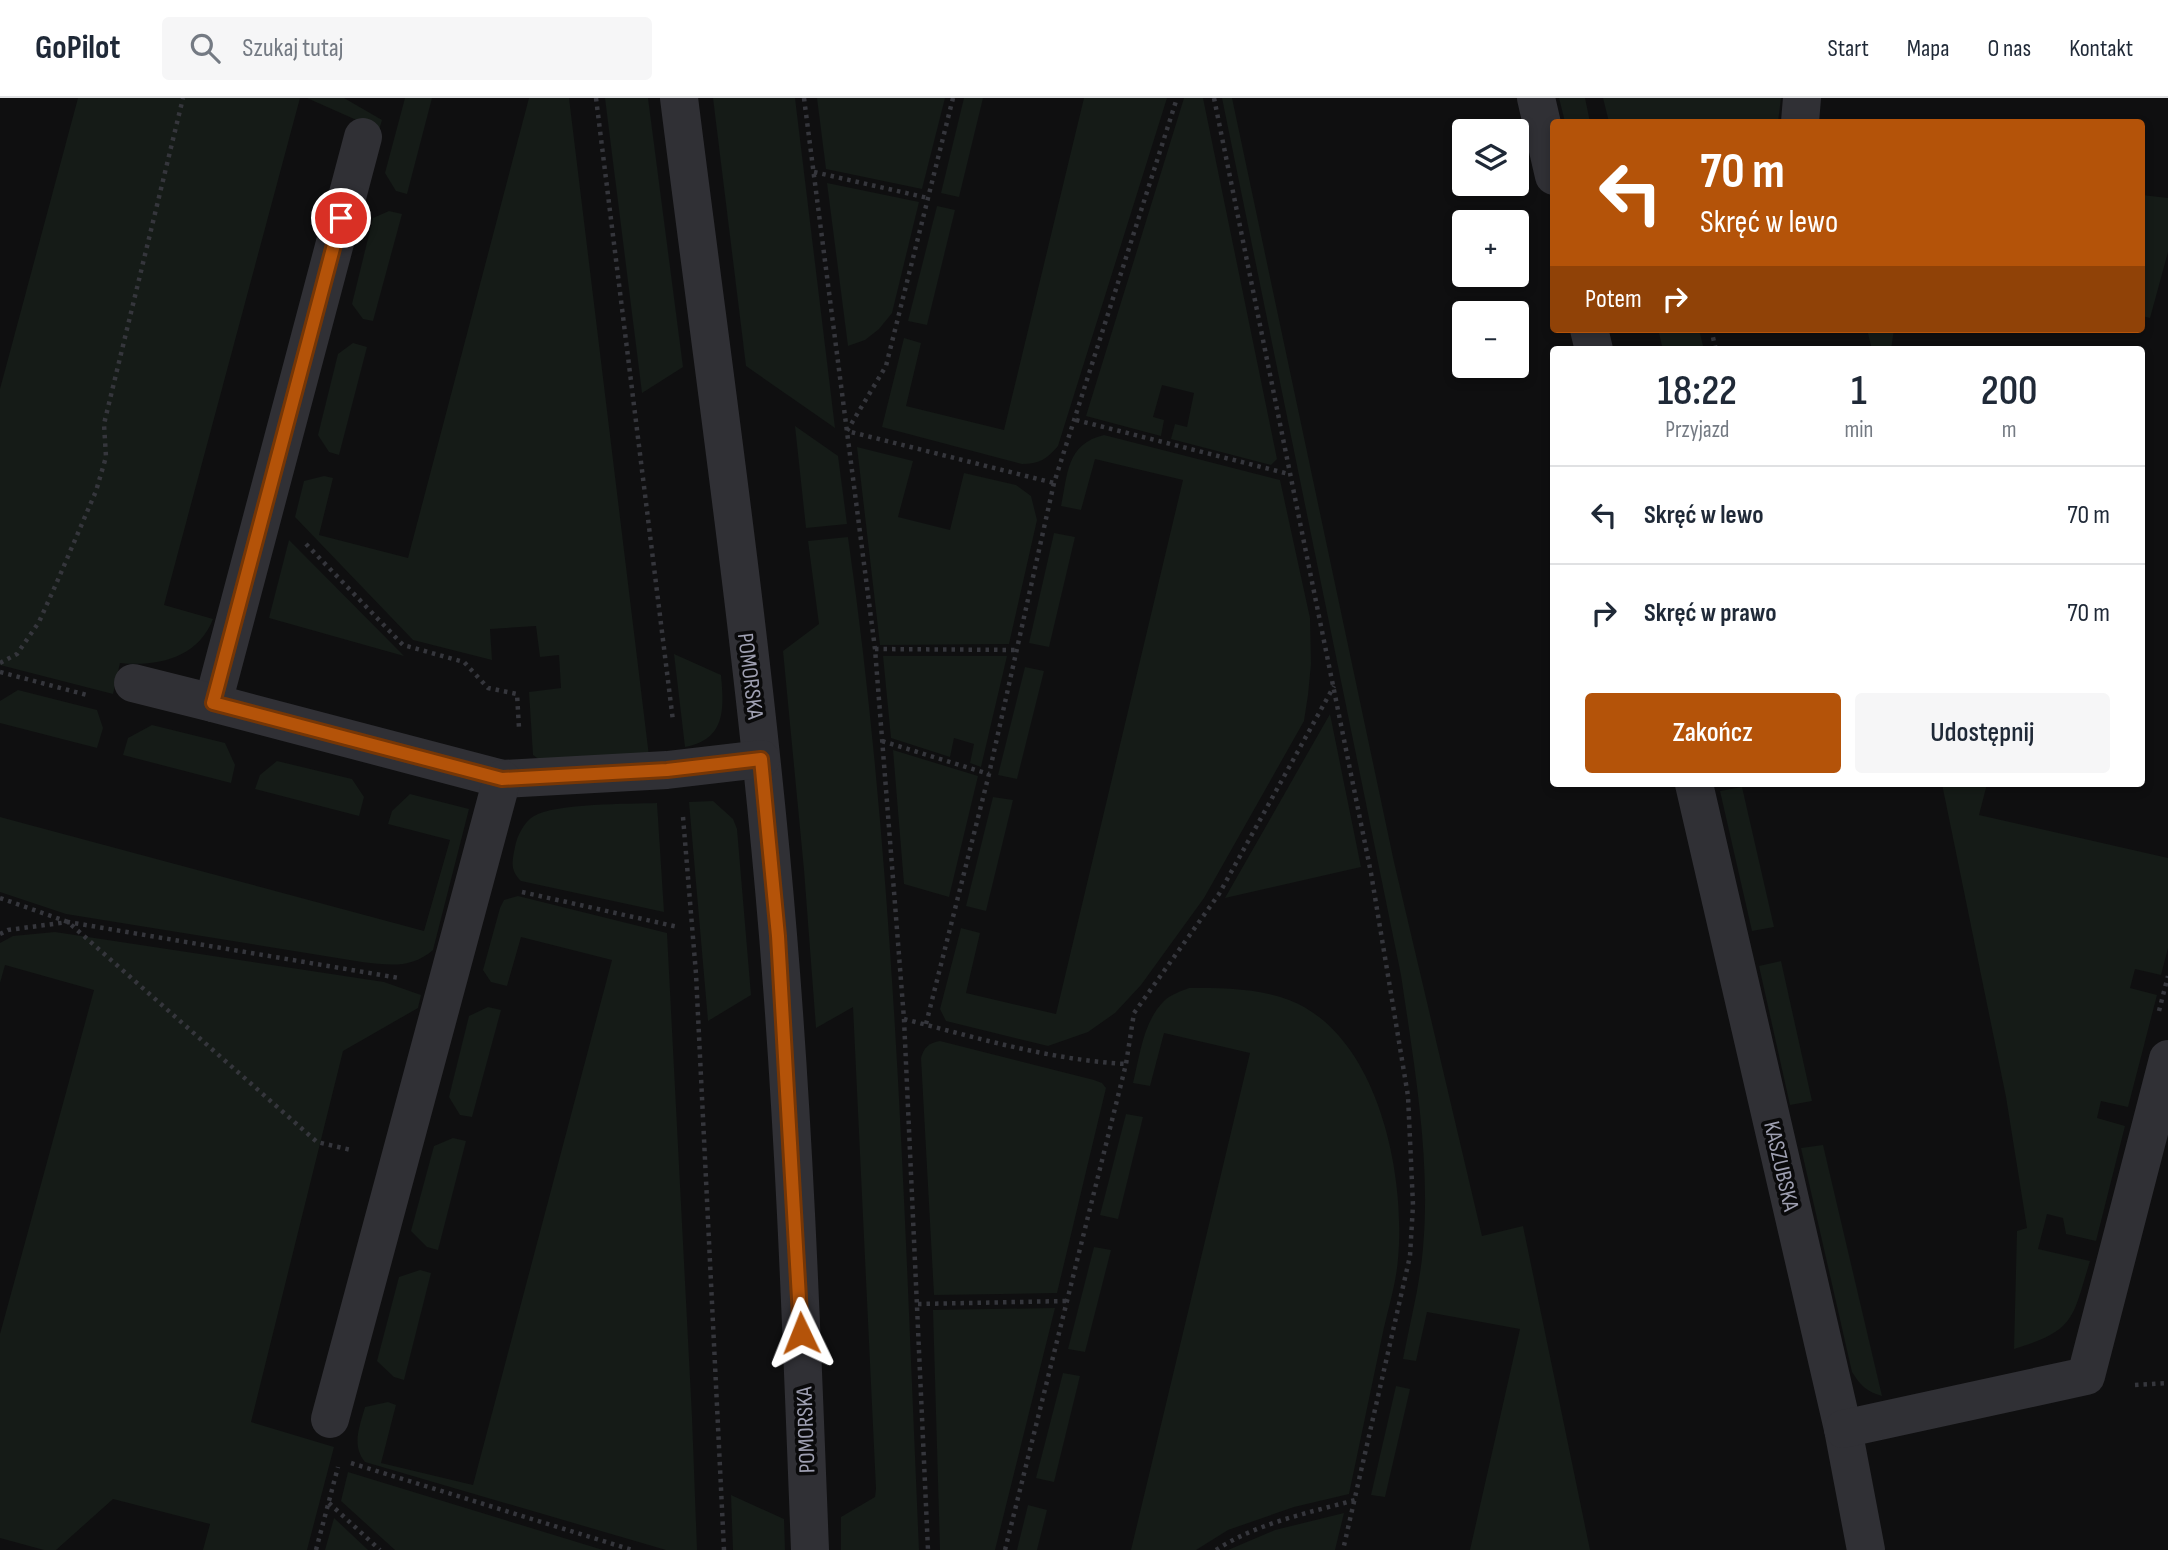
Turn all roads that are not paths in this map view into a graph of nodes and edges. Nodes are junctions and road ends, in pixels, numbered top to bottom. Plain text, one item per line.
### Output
1 (679, 98) edge
2 (1536, 98) edge
3 (1802, 98) edge
4 (1800, 119) edge
5 (363, 137) dead end
6 (1550, 159) edge
7 (133, 683) dead end
8 (213, 703) junction
9 (761, 759) junction
10 (521, 778) junction
11 (1695, 787) edge
12 (2168, 1059) edge
13 (330, 1419) dead end
14 (1843, 1429) junction
15 (810, 1550) edge
16 (1866, 1550) edge

1 - 9 street, POMORSKA
2 - 6 street
3 - 4 street
5 - 8 street
7 - 8 street
8 - 10 street
9 - 10 street
9 - 15 street, POMORSKA
10 - 13 street
11 - 14 street, KASZUBSKA
12 - 14 street
14 - 16 street, KASZUBSKA

